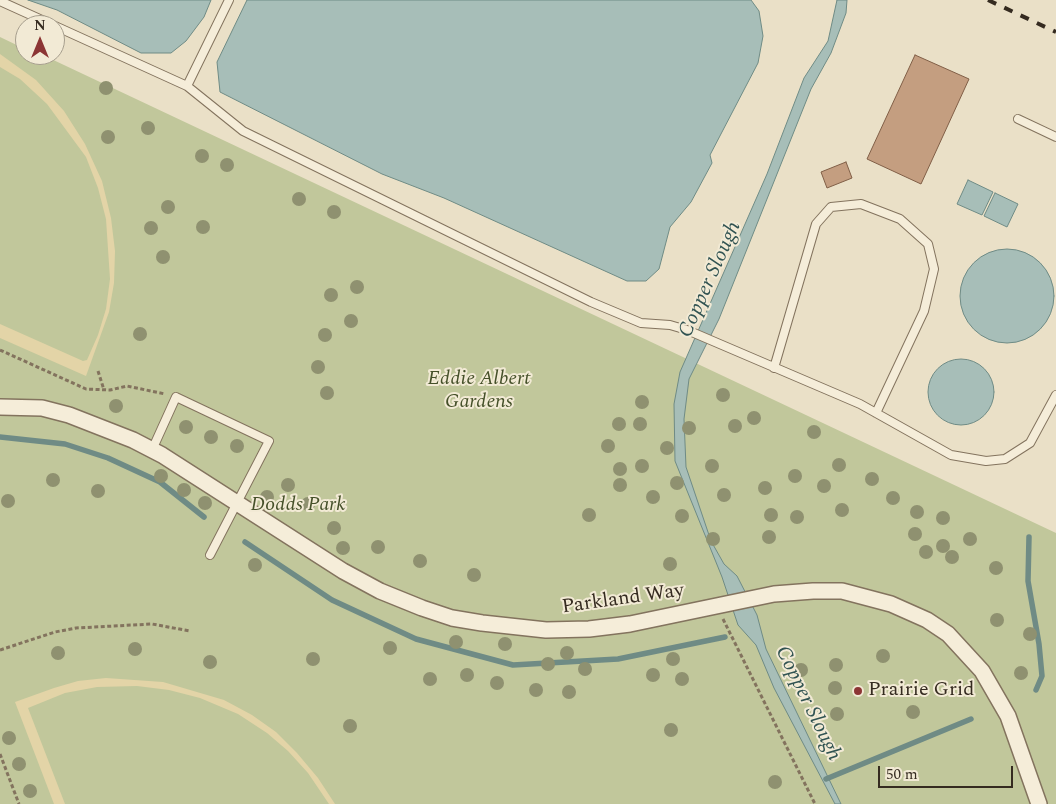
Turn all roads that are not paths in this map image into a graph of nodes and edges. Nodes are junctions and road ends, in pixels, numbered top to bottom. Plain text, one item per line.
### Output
1 (229, 0) edge
2 (0, 1) edge
3 (32, 15) edge
4 (65, 30) edge
5 (187, 86) junction
6 (1018, 118) dead end
7 (1056, 137) edge
8 (774, 368) junction
9 (1056, 395) edge
10 (0, 407) edge
11 (876, 413) junction
12 (152, 450) junction
13 (238, 504) junction
14 (210, 555) dead end
15 (1039, 804) edge

1 - 5 lane
2 - 3 lane
4 - 5 lane
5 - 8 lane
6 - 7 lane
8 - 11 lane
8 - 11 lane
9 - 11 lane
10 - 12 street, Parkland Way
12 - 13 street, Parkland Way
12 - 13 lane
13 - 14 lane
13 - 15 street, Parkland Way

